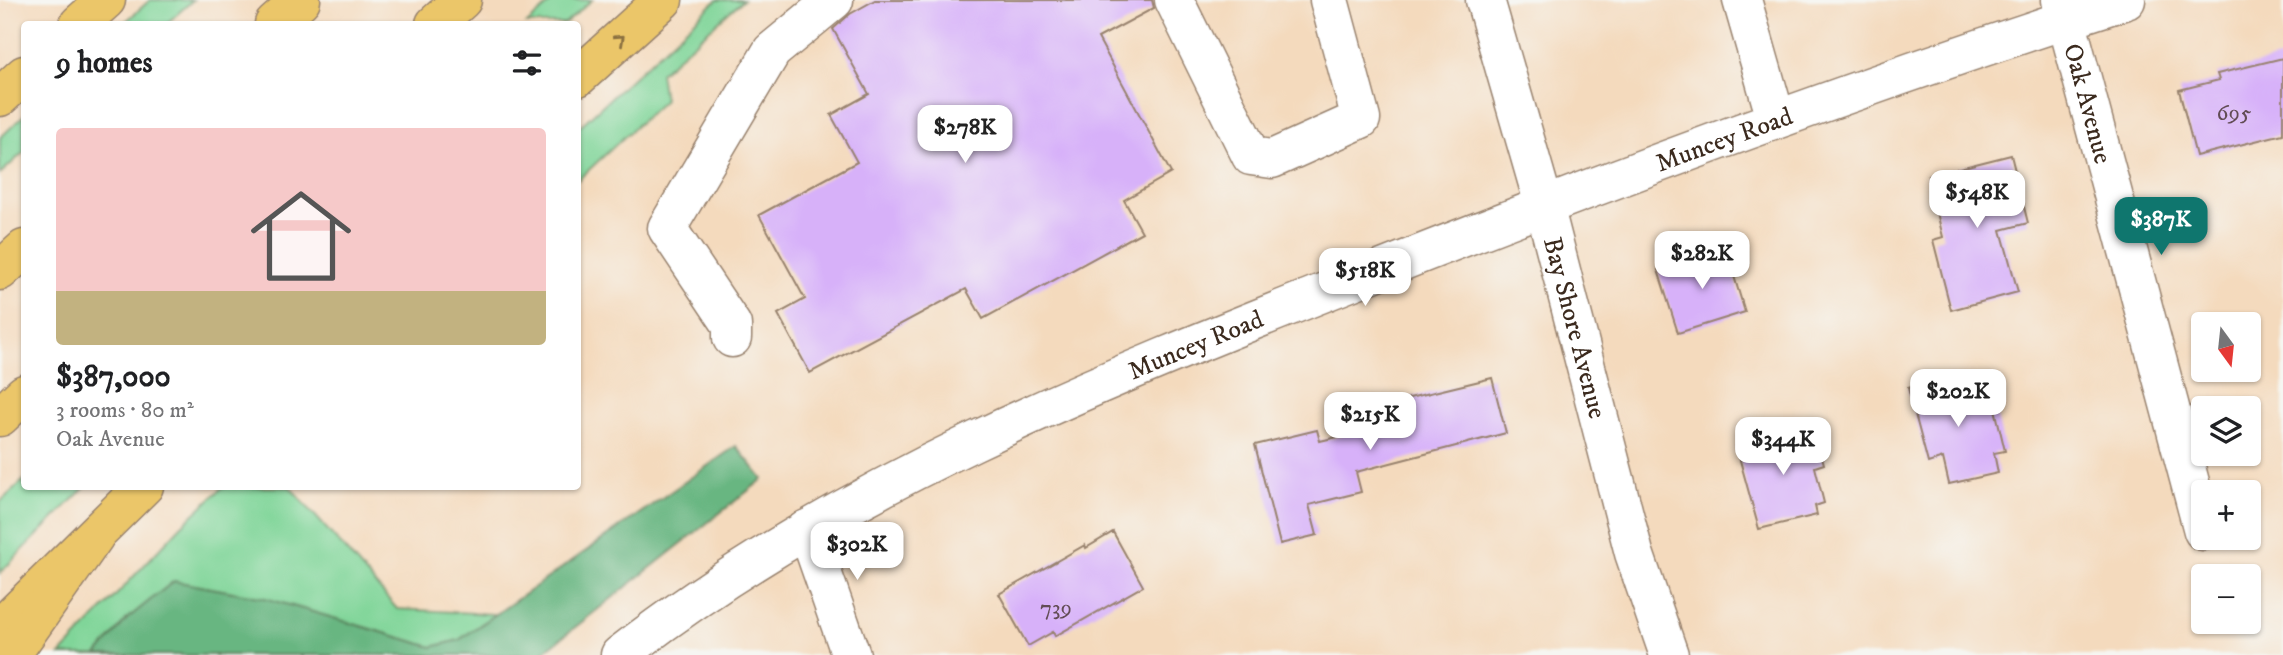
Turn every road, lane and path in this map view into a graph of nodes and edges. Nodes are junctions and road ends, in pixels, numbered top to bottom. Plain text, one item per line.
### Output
1 (106, 0) edge
2 (301, 0) edge
3 (462, 0) edge
4 (663, 0) edge
5 (834, 0) edge
6 (1174, 0) edge
7 (1329, 0) edge
8 (1485, 0) edge
9 (1742, 0) edge
10 (2126, 0) edge
11 (2064, 10) edge
12 (82, 21) edge
13 (277, 21) edge
14 (438, 21) edge
15 (581, 74) edge
16 (21, 78) edge
17 (0, 97) edge
18 (1776, 119) junction
19 (1544, 205) junction
20 (21, 252) edge
21 (0, 271) edge
22 (733, 338) dead end
23 (21, 397) edge
24 (0, 416) edge
25 (2191, 486) edge
26 (140, 490) edge
27 (807, 529) junction
28 (95, 536) junction
29 (0, 628) edge
30 (11, 655) edge
31 (620, 655) edge
32 (851, 655) edge
33 (1668, 655) edge

1 - 12 main road
2 - 13 main road
3 - 14 main road
15 -> 4 main road
5 - 22 street
6 - 7 street
8 - 19 street, Bay Shore Avenue
9 - 18 street
10 - 11 street, Muncey Road
11 - 18 street, Muncey Road
11 - 25 street, Oak Avenue
16 - 17 main road
18 - 19 street, Muncey Road
19 - 27 street, Muncey Road
19 - 33 street, Bay Shore Avenue
20 - 21 main road
23 - 24 main road
26 - 28 main road
27 - 31 street, Muncey Road
27 - 32 street
28 - 29 main road
28 - 30 main road

